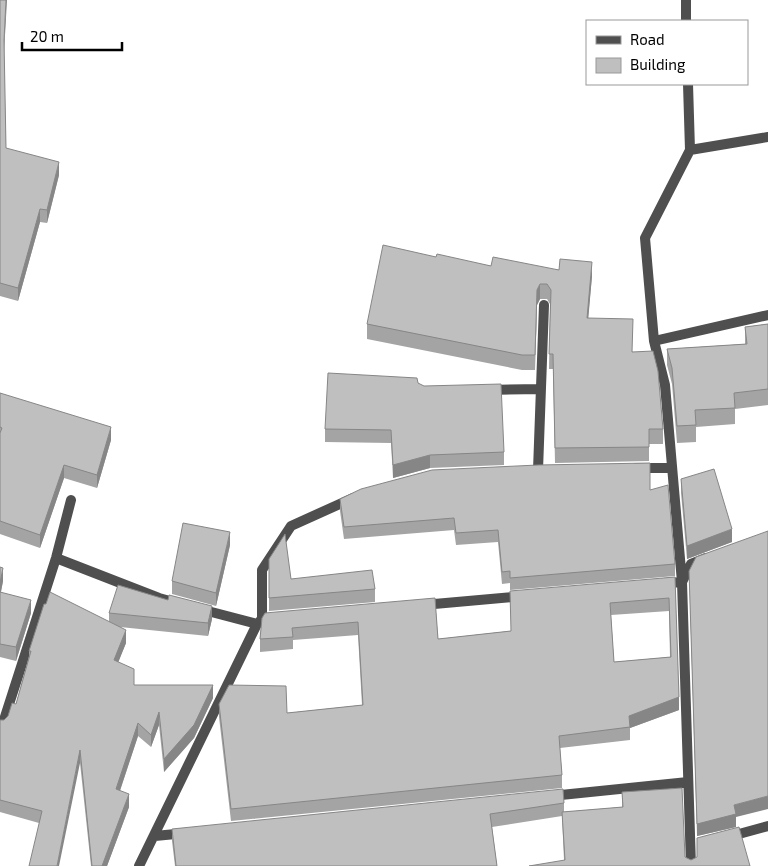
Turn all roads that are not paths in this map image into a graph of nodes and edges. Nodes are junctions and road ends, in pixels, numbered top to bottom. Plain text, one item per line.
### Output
1 (686, 0) edge
2 (686, 20) edge
3 (688, 85) edge
4 (768, 136) edge
5 (690, 150) junction
6 (544, 305) dead end
7 (768, 315) edge
8 (654, 341) junction
9 (541, 389) junction
10 (473, 390) edge
11 (624, 468) edge
12 (672, 468) junction
13 (538, 470) edge
14 (359, 495) edge
15 (71, 500) dead end
16 (717, 555) edge
17 (56, 558) junction
18 (682, 582) junction
19 (652, 584) edge
20 (535, 595) edge
21 (408, 606) edge
22 (282, 617) edge
23 (259, 622) junction
24 (2, 726) edge
25 (688, 782) junction
26 (540, 797) edge
27 (768, 826) edge
28 (194, 832) edge
29 (154, 836) junction
30 (717, 839) edge
31 (139, 866) edge
32 (691, 866) edge

1 - 2 street
3 - 5 street
4 - 5 street
5 - 8 street
6 - 9 street
7 - 8 street
8 - 12 street
9 - 10 street
9 - 13 street
11 - 12 street
12 - 18 street
14 - 23 street
15 - 17 street
16 - 18 street
17 - 23 street
17 - 24 street
18 - 19 street
18 - 25 street
20 - 21 street
22 - 23 street
23 - 29 street
25 - 26 street
25 - 32 street
27 - 30 street
28 - 29 street
29 - 31 street

